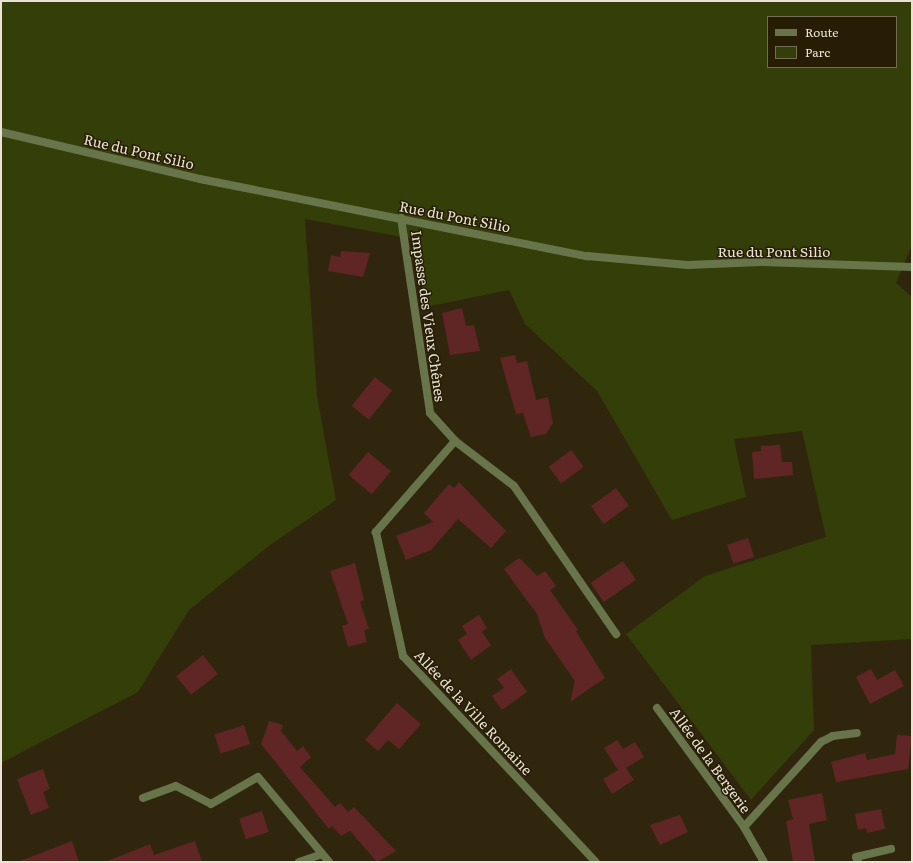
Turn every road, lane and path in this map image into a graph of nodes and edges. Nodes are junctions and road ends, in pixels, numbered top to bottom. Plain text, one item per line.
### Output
1 (1, 132) edge
2 (401, 218) junction
3 (912, 267) edge
4 (455, 441) junction
5 (616, 634) dead end
6 (657, 708) dead end
7 (857, 733) dead end
8 (143, 798) dead end
9 (744, 827) junction
10 (892, 849) dead end
11 (322, 854) junction
12 (299, 862) edge
13 (329, 862) edge
14 (596, 862) edge
15 (764, 862) edge
16 (858, 862) edge

1 - 2 street, Rue du Pont Silio
2 - 3 street, Rue du Pont Silio
2 - 4 street, Impasse des Vieux Chênes
4 - 5 street, Impasse des Vieux Chênes
4 - 14 street, Allée de la Ville Romaine
6 - 9 street, Allée de la Bergerie
7 - 9 street, Allée de la Bergerie
8 - 11 street
9 - 15 street, Allée de la Bergerie
10 - 16 street
11 - 12 street
11 - 13 street

